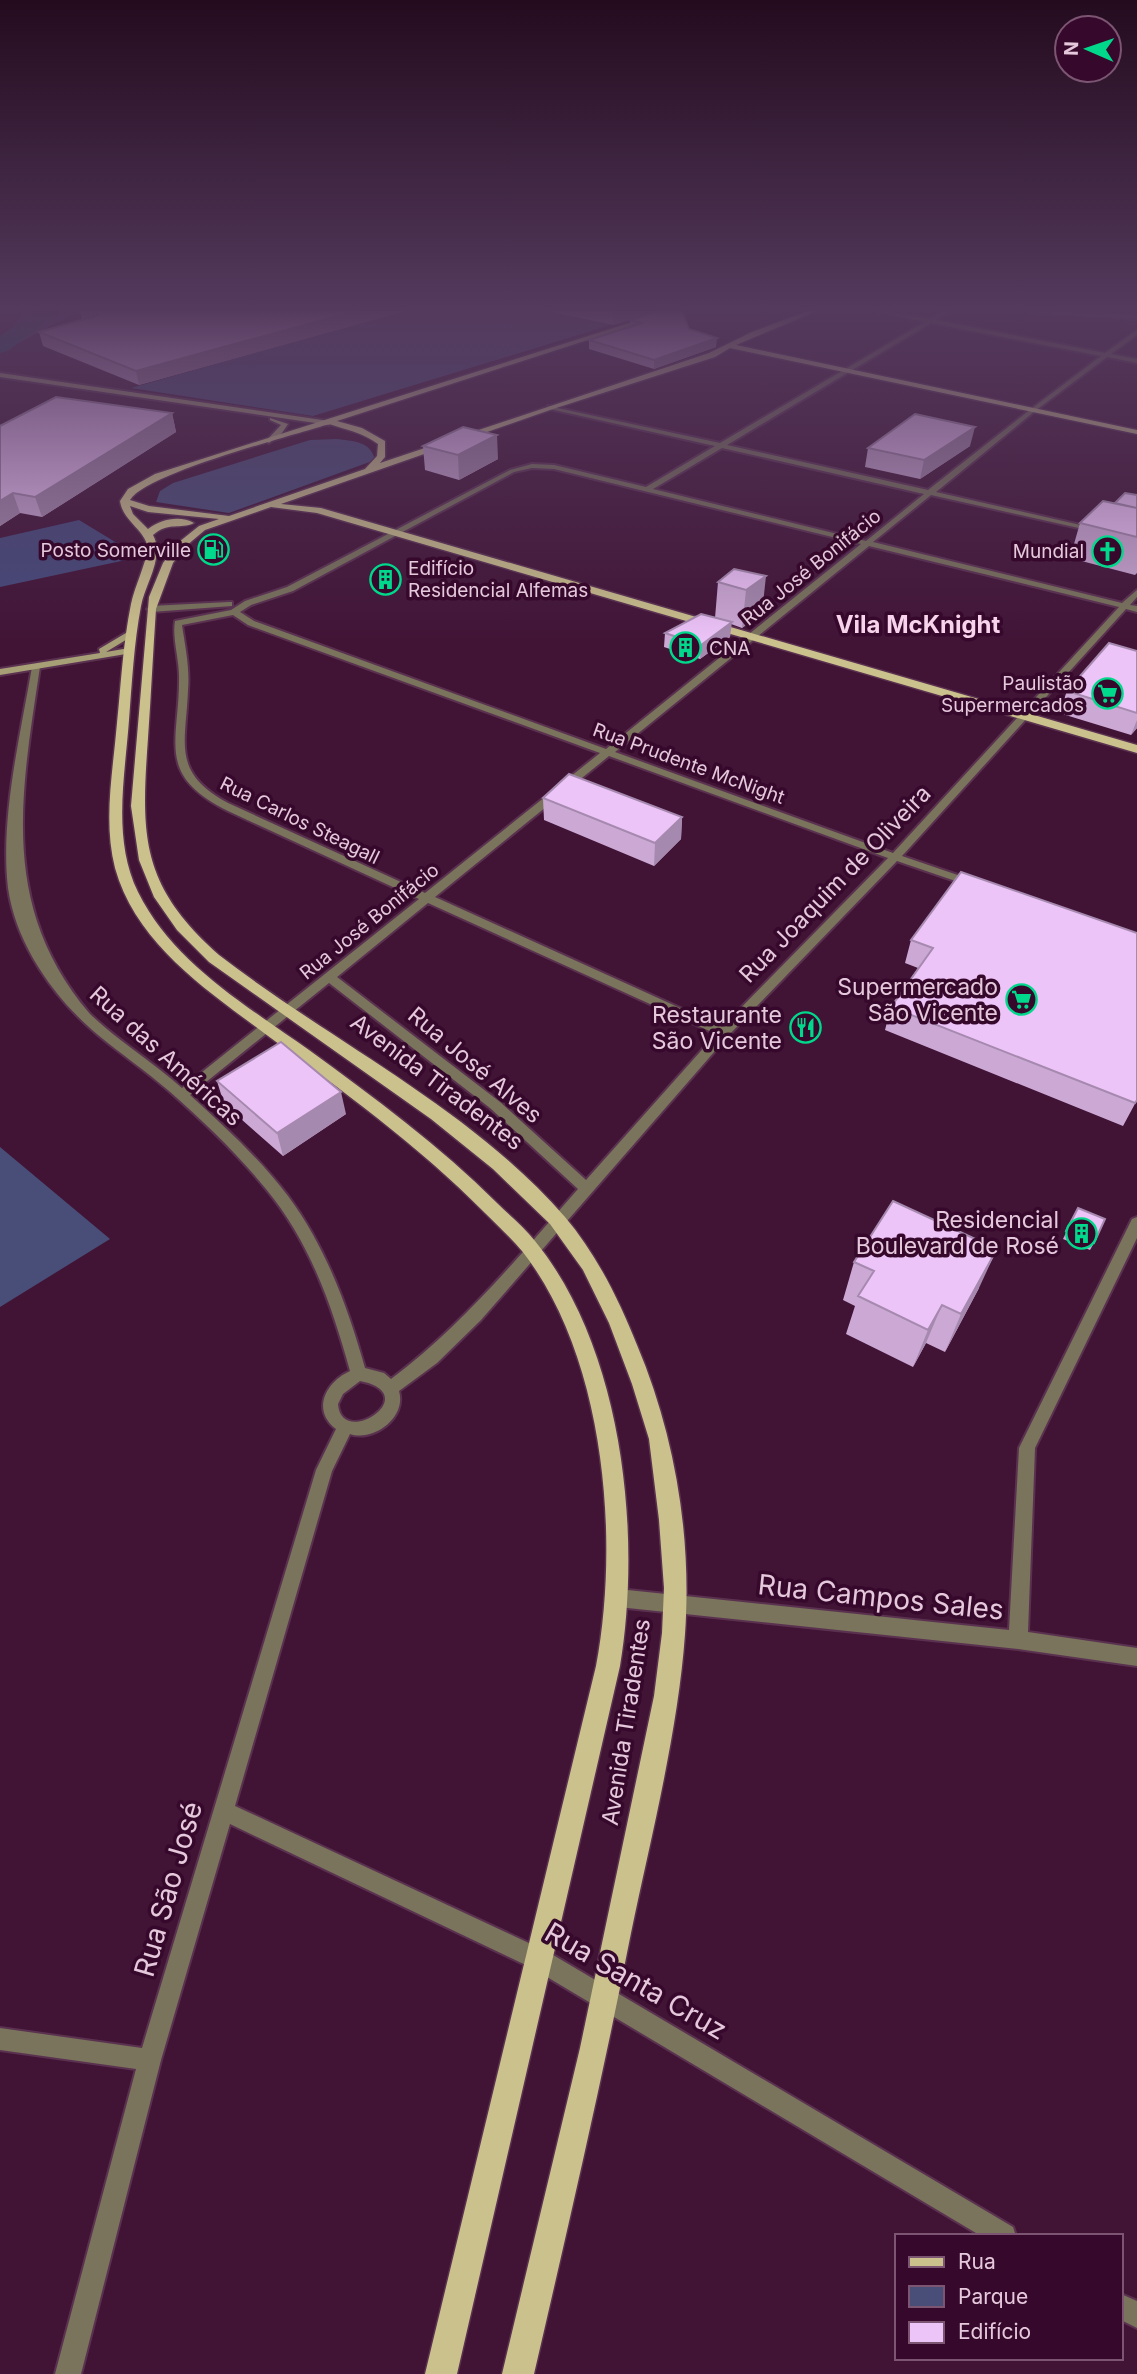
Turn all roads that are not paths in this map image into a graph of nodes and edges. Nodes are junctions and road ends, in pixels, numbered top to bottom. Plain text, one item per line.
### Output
1 (280, 422) edge
2 (320, 422) edge
3 (333, 422) edge
4 (508, 422) edge
5 (614, 422) edge
6 (759, 422) edge
7 (1020, 422) edge
8 (1086, 422) edge
9 (329, 423) junction
10 (1137, 432) edge
11 (294, 434) junction
12 (325, 435) dead end
13 (348, 437) dead end
14 (269, 441) junction
15 (719, 446) junction
16 (383, 448) junction
17 (367, 471) junction
18 (648, 489) junction
19 (931, 495) junction
20 (125, 502) junction
21 (264, 506) junction
22 (230, 517) junction
23 (194, 533) junction
24 (395, 533) junction
25 (1111, 534) edge
26 (148, 535) junction
27 (870, 544) junction
28 (1137, 592) edge
29 (248, 603) junction
30 (1131, 607) edge
31 (151, 609) junction
32 (234, 611) junction
33 (178, 623) junction
34 (131, 633) junction
35 (753, 638) junction
36 (149, 639) junction
37 (129, 651) junction
38 (85, 659) junction
39 (36, 667) junction
40 (0, 672) edge
41 (1022, 717) junction
42 (1137, 750) edge
43 (609, 752) junction
44 (895, 858) junction
45 (984, 887) edge
46 (426, 900) junction
47 (331, 978) junction
48 (288, 1011) junction
49 (268, 1027) junction
50 (724, 1034) junction
51 (183, 1095) junction
52 (588, 1190) junction
53 (560, 1222) junction
54 (1137, 1223) edge
55 (533, 1252) junction
56 (359, 1374) junction
57 (391, 1388) junction
58 (345, 1427) junction
59 (618, 1598) junction
60 (675, 1603) junction
61 (1018, 1640) junction
62 (1137, 1657) edge
63 (222, 1810) junction
64 (540, 1960) junction
65 (606, 1998) junction
66 (0, 2039) edge
67 (150, 2060) junction
68 (1000, 2234) edge
69 (68, 2374) edge
70 (441, 2374) edge
71 (518, 2374) edge

1 - 14 main road
2 - 9 main road
3 - 9 main road
4 - 17 main road, Avenida Tiradentes
5 - 15 street
6 - 15 street
7 - 19 street, Rua José Bonifácio
8 - 10 main road
9 - 11 main road
9 - 16 main road
11 - 12 main road
11 - 14 main road
13 - 16 main road
14 - 20 main road
15 - 18 street
15 - 19 street
16 - 17 main road
17 - 21 main road, Avenida Tiradentes
18 - 24 street
18 - 27 street
19 - 25 street
19 - 27 street, Rua José Bonifácio
20 - 22 main road
20 - 26 main road
21 - 22 main road, Avenida Tiradentes
21 - 24 main road
22 - 23 main road, Avenida Tiradentes
23 - 26 main road
23 - 31 main road, Avenida Tiradentes
24 - 29 street
24 - 35 main road
26 - 34 main road, Avenida Tiradentes
27 - 30 street
27 - 35 street, Rua José Bonifácio
28 - 30 street, Rua Joaquim de Oliveira
29 - 31 street
29 - 32 street
30 - 41 street, Rua Joaquim de Oliveira
31 - 33 street
31 - 36 main road, Avenida Tiradentes
32 - 33 street
32 - 43 street, Rua Prudente McNight
33 - 46 street, Rua Carlos Steagall
34 - 37 main road, Avenida Tiradentes
34 - 38 main road
35 - 41 main road
35 - 43 street, Rua José Bonifácio
36 - 37 main road
36 - 48 main road, Avenida Tiradentes
37 - 38 main road
37 - 49 main road, Avenida Tiradentes
38 - 39 main road
39 - 40 main road
39 - 51 street, Rua das Américas
41 - 42 main road
41 - 44 street, Rua Joaquim de Oliveira
43 - 44 street, Rua Prudente McNight
43 - 46 street, Rua José Bonifácio
44 - 45 street, Rua Prudente McNight
44 - 50 street, Rua Joaquim de Oliveira
46 - 47 street, Rua José Bonifácio
46 - 50 street, Rua Carlos Steagall
47 - 48 street, Rua José Bonifácio
47 - 52 street, Rua José Alves
48 - 49 street, Rua José Bonifácio
48 - 53 main road, Avenida Tiradentes
49 - 51 street, Rua José Bonifácio
49 - 55 main road, Avenida Tiradentes
50 - 52 street, Rua Joaquim de Oliveira
51 - 56 street, Rua das Américas
52 - 53 street, Rua Joaquim de Oliveira
53 - 55 street, Rua Joaquim de Oliveira
53 - 60 main road, Avenida Tiradentes
54 - 61 street
55 - 57 street, Rua Joaquim de Oliveira
55 - 59 main road, Avenida Tiradentes
56 - 57 street
56 - 58 street
57 - 58 street
58 - 63 street, Rua São José
59 - 60 street, Rua Campos Sales
59 - 64 main road, Avenida Tiradentes
60 - 61 street, Rua Campos Sales
60 - 65 main road, Avenida Tiradentes
61 - 62 street, Rua Campos Sales
63 - 64 street, Rua Santa Cruz
63 - 67 street, Rua São José
64 - 65 street, Rua Santa Cruz
64 - 70 main road, Avenida Tiradentes
65 - 68 street, Rua Santa Cruz
65 - 71 main road, Avenida Tiradentes
66 - 67 street
67 - 69 street, Rua São José

